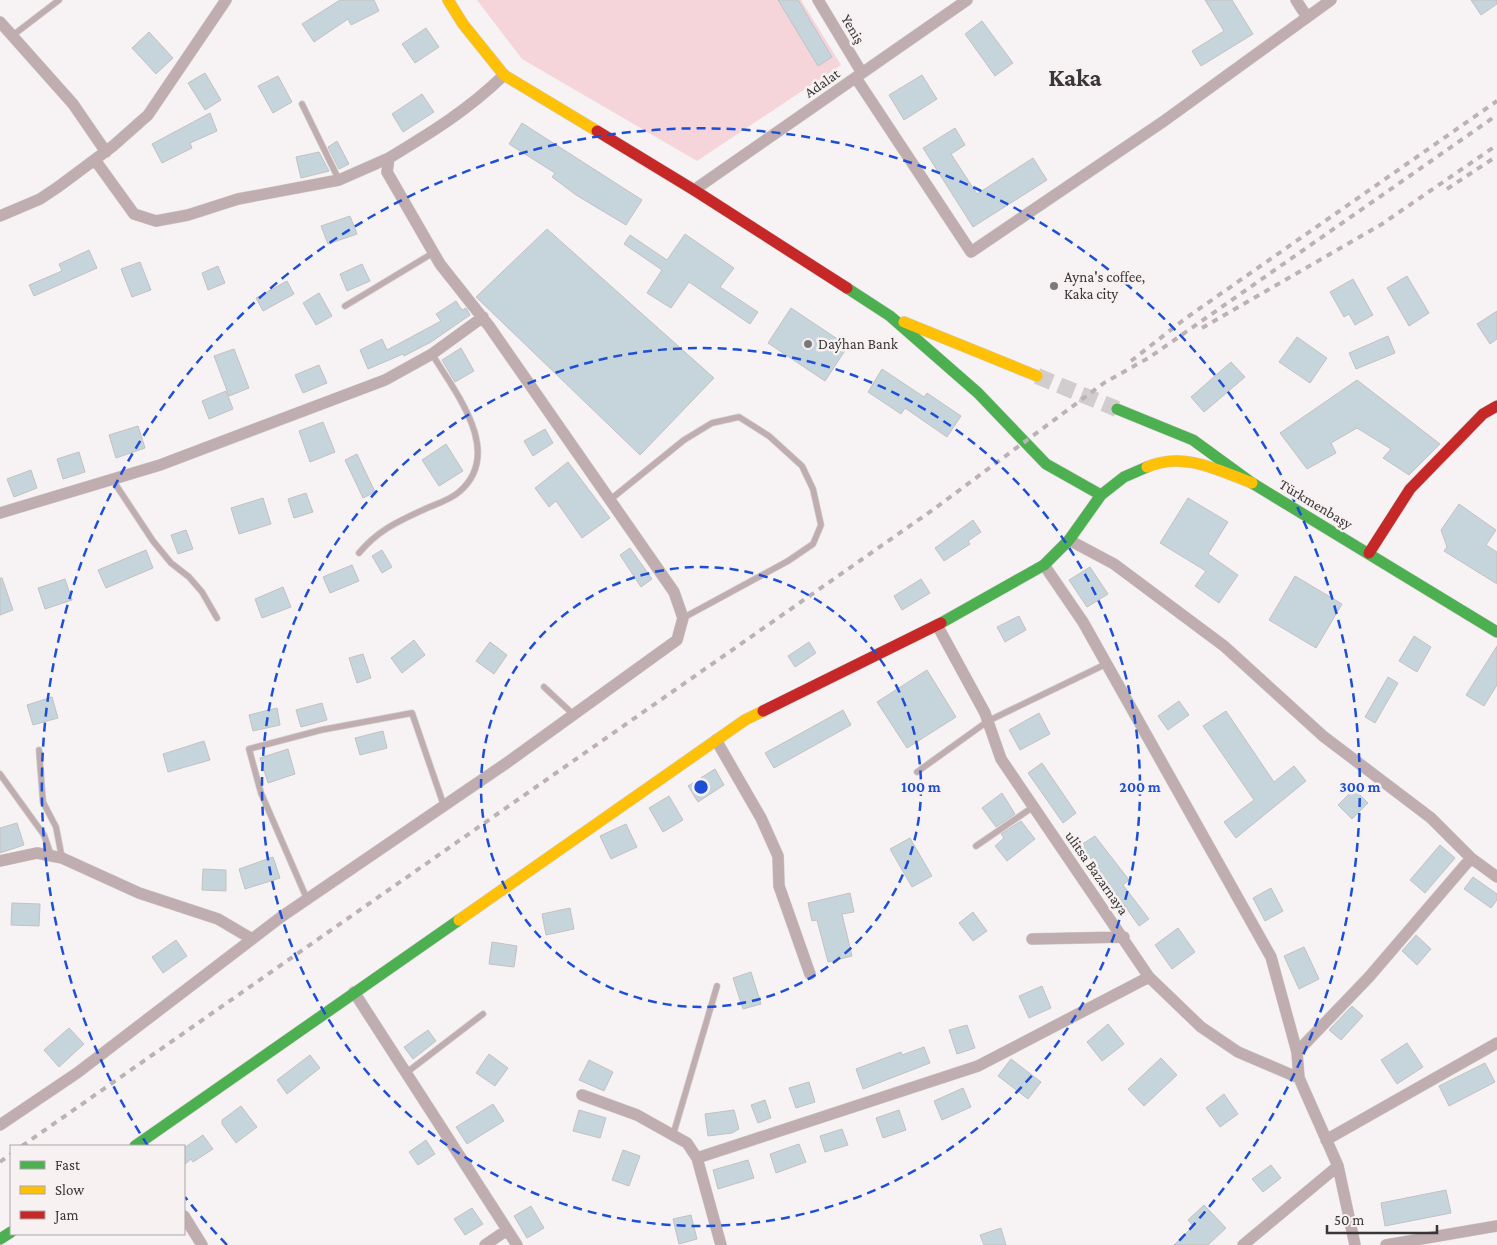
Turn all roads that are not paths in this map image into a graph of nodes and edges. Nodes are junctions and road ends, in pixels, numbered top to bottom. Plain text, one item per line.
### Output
1 (59, 0) edge
2 (226, 0) edge
3 (448, 0) edge
4 (818, 0) edge
5 (967, 0) edge
6 (1296, 0) edge
7 (1331, 0) edge
8 (1307, 17) junction
9 (0, 22) edge
10 (12, 36) junction
11 (504, 74) junction
12 (859, 76) junction
13 (302, 104) dead end
14 (106, 152) junction
15 (388, 158) junction
16 (95, 160) junction
17 (339, 180) junction
18 (694, 190) junction
19 (0, 216) edge
20 (433, 253) junction
21 (344, 306) dead end
22 (890, 316) junction
23 (483, 317) junction
24 (432, 354) junction
25 (1037, 376) tunnel mouth
26 (1497, 406) edge
27 (1117, 409) tunnel mouth
28 (112, 479) junction
29 (1252, 483) junction
30 (1101, 496) junction
31 (611, 499) junction
32 (0, 513) edge
33 (1069, 540) junction
34 (360, 553) dead end
35 (1369, 553) junction
36 (1044, 565) junction
37 (217, 618) dead end
38 (683, 618) junction
39 (937, 625) junction
40 (1497, 632) edge
41 (1106, 664) junction
42 (544, 687) dead end
43 (574, 715) junction
44 (988, 721) junction
45 (716, 740) junction
46 (40, 750) dead end
47 (916, 772) dead end
48 (0, 774) edge
49 (444, 806) junction
50 (1033, 807) junction
51 (976, 846) dead end
52 (56, 856) junction
53 (1471, 858) junction
54 (0, 861) edge
55 (1497, 877) edge
56 (307, 899) junction
57 (1124, 937) junction
58 (252, 939) junction
59 (1032, 939) dead end
60 (810, 974) dead end
61 (1149, 976) junction
62 (716, 986) dead end
63 (354, 992) junction
64 (483, 1014) dead end
65 (1497, 1043) edge
66 (1297, 1052) junction
67 (406, 1073) junction
68 (1299, 1078) junction
69 (582, 1095) dead end
70 (0, 1125) edge
71 (673, 1135) junction
72 (1326, 1140) junction
73 (138, 1145) edge
74 (697, 1158) junction
75 (1338, 1166) junction
76 (185, 1218) edge
77 (1497, 1226) edge
78 (507, 1230) junction
79 (202, 1245) edge
80 (484, 1245) edge
81 (517, 1245) edge
82 (721, 1245) edge
83 (1243, 1245) edge
84 (1355, 1245) edge
85 (1386, 1245) edge

1 - 10 lane
2 - 14 street
3 - 11 street
4 - 12 street, Yeniş
5 - 12 street, Adalat
6 - 8 street
7 - 8 street
8 - 12 street, Yeniş
9 - 10 street
10 - 14 street
11 - 15 street
11 - 18 street
12 - 18 street, Adalat
13 - 17 lane
14 - 16 street
15 - 17 street
15 - 20 street
16 - 17 street
16 - 19 street
18 - 22 street
20 - 21 lane
20 - 23 street
22 - 25 street
22 - 30 street
23 - 24 street
23 - 31 street
24 - 28 street
24 - 34 lane
26 - 35 street
27 - 29 street, Türkmenbaşy
28 - 32 street
28 - 37 lane
29 - 30 street
29 - 35 street, Türkmenbaşy
30 - 33 street
31 - 38 street
31 - 38 lane
33 - 36 street
33 - 53 street
35 - 40 street, Türkmenbaşy
36 - 39 street
36 - 41 street
38 - 43 street
39 - 44 street, ulitsa Bazarnaya
39 - 45 street
41 - 44 lane
41 - 66 street
42 - 43 lane
43 - 49 street
44 - 47 lane
44 - 50 street, ulitsa Bazarnaya
45 - 60 street
45 - 63 street
46 - 52 lane
48 - 52 lane
49 - 56 street
49 - 56 lane
50 - 51 lane
50 - 57 street, ulitsa Bazarnaya
52 - 54 street
52 - 58 street
53 - 55 street
53 - 66 street
56 - 58 street
57 - 59 street
57 - 61 street, ulitsa Bazarnaya
58 - 70 street
61 - 68 street, ulitsa Bazarnaya
61 - 74 street
62 - 71 lane
63 - 67 street
63 - 73 street
64 - 67 lane
65 - 72 street
66 - 68 street
67 - 78 street
68 - 72 street
69 - 71 street
71 - 74 street
72 - 75 street
74 - 82 street
75 - 83 street
75 - 84 street
76 - 79 street
77 - 85 street
78 - 80 street
78 - 81 street

